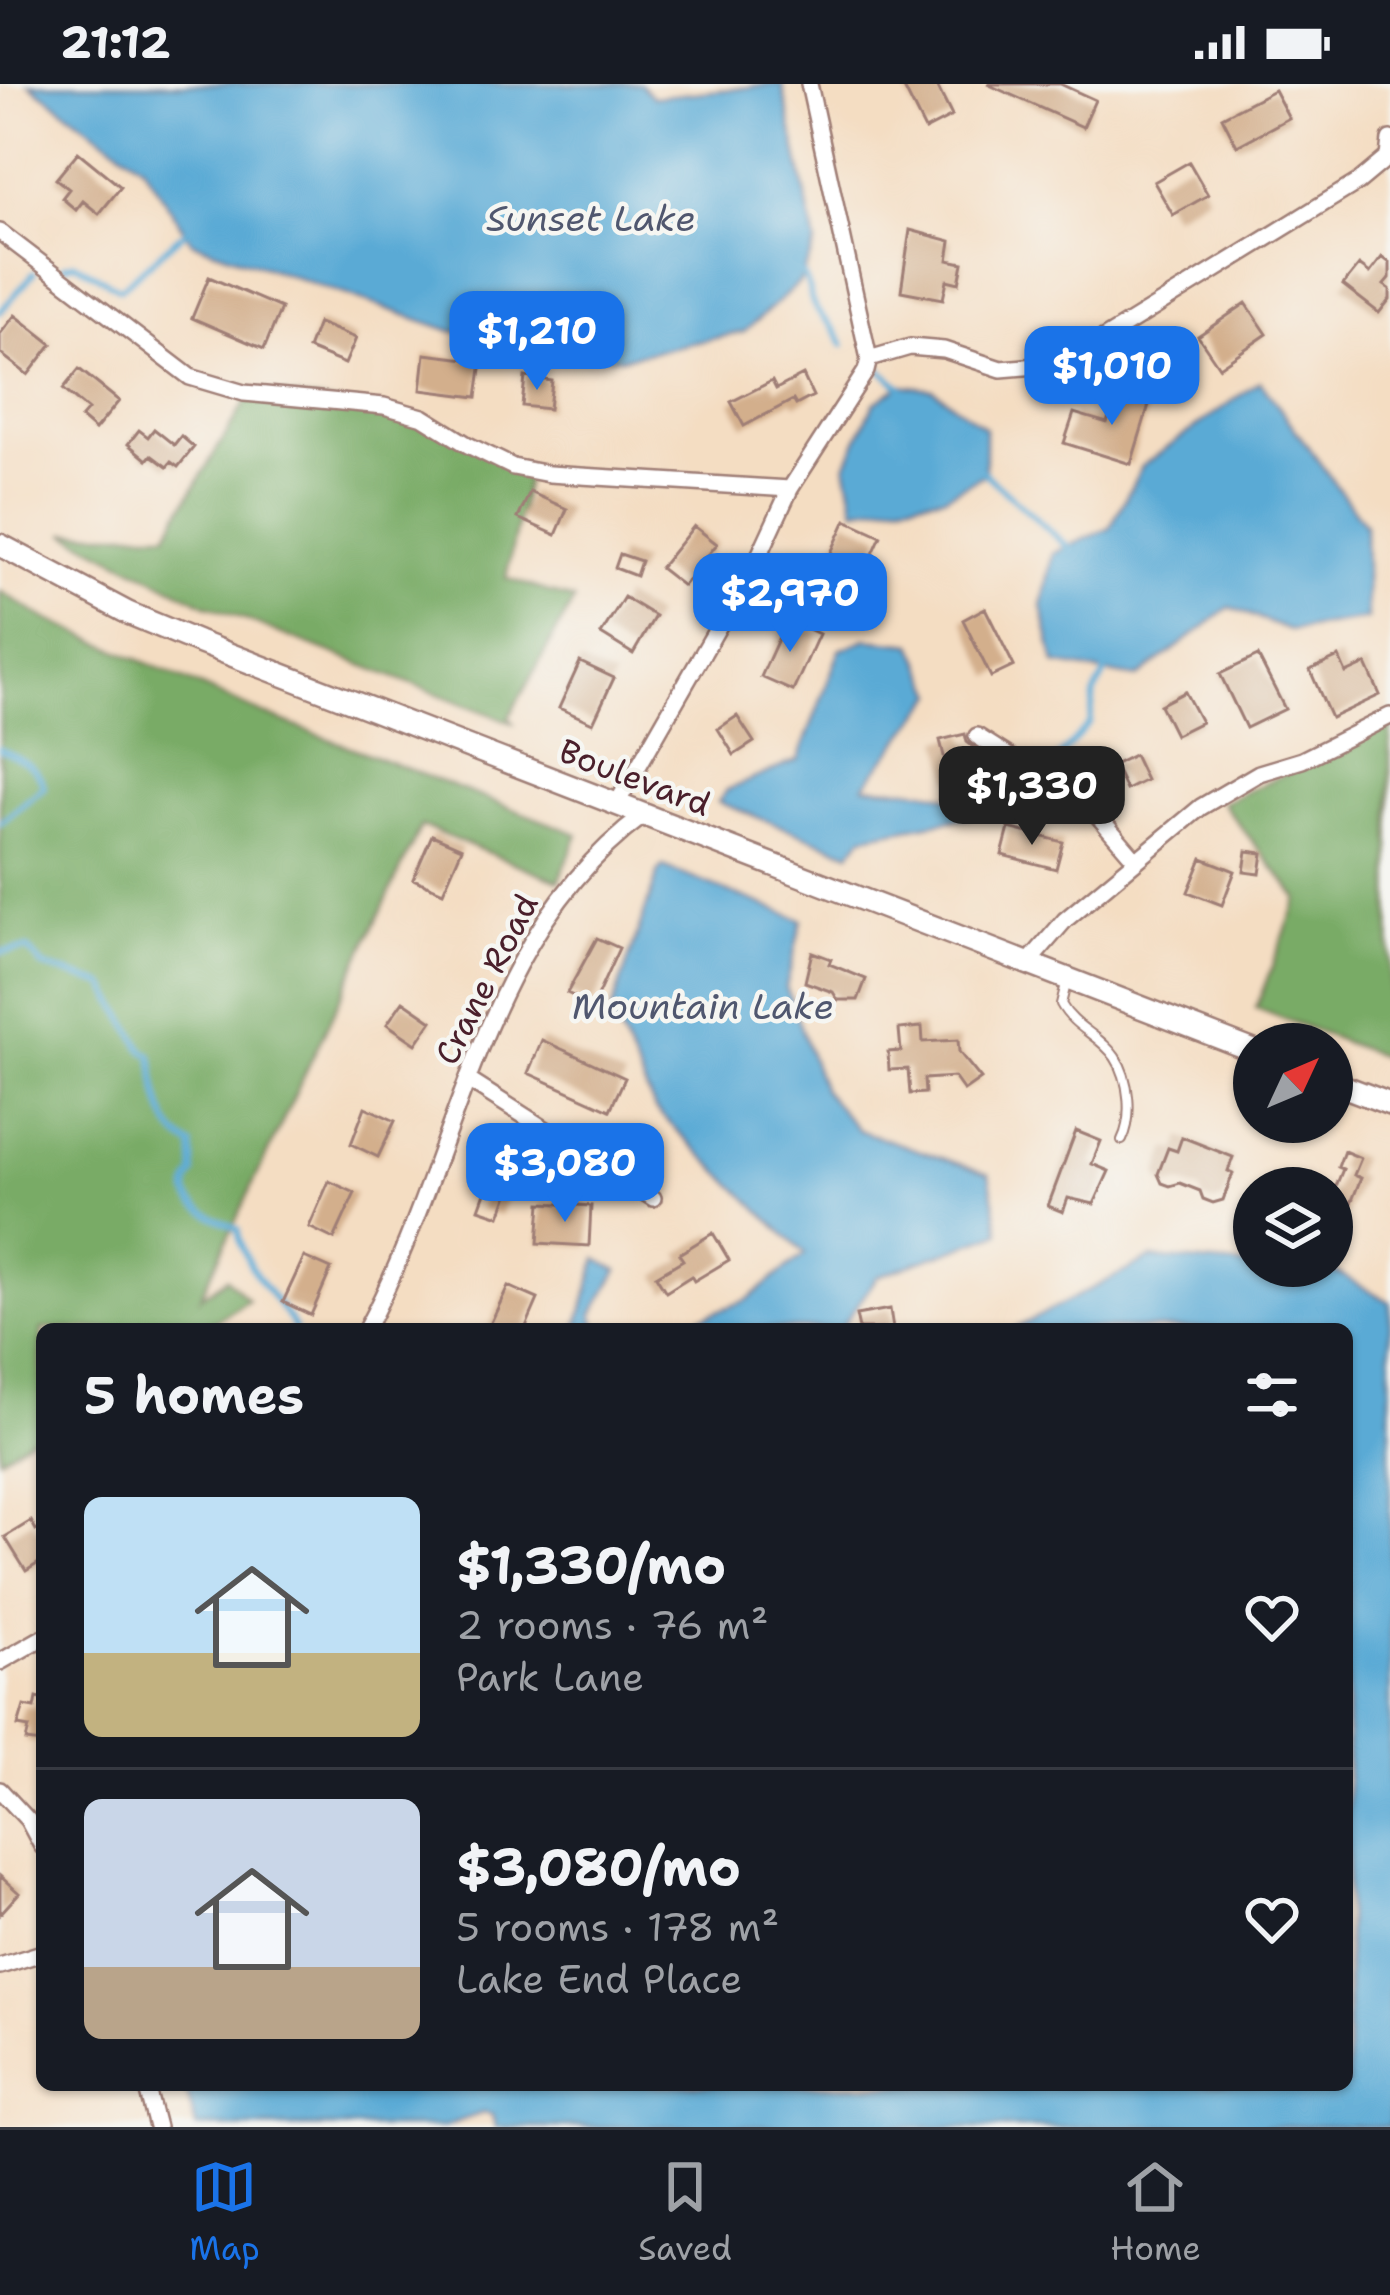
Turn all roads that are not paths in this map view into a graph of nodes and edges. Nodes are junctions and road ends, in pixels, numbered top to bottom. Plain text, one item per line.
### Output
1 (809, 84) edge
2 (1389, 152) edge
3 (0, 232) edge
4 (869, 359) junction
5 (790, 489) junction
6 (0, 545) edge
7 (1390, 716) edge
8 (976, 736) dead end
9 (616, 805) junction
10 (643, 816) junction
11 (1136, 860) junction
12 (1027, 964) junction
13 (1067, 979) junction
14 (1233, 1044) edge
15 (468, 1080) junction
16 (1353, 1090) edge
17 (1390, 1104) edge
18 (1122, 1140) dead end
19 (653, 1198) dead end
20 (370, 1323) edge
21 (36, 1641) edge
22 (0, 1662) edge
23 (0, 1790) edge
24 (35, 1819) edge
25 (36, 1955) edge
26 (0, 1966) edge
27 (148, 2091) edge
28 (157, 2127) edge

1 - 4 street
2 - 4 street
3 - 5 street
4 - 5 street
5 - 9 street
6 - 9 main road, Boulevard
7 - 11 street
8 - 11 street
9 - 10 main road, Boulevard
10 - 12 main road, Boulevard
10 - 15 street, Crane Road
11 - 12 street
12 - 13 main road, Boulevard
13 - 14 main road, Boulevard
13 - 18 lane
15 - 19 street
15 - 20 street, Crane Road
16 - 17 main road
21 - 22 street
23 - 24 street
25 - 26 street
27 - 28 street

